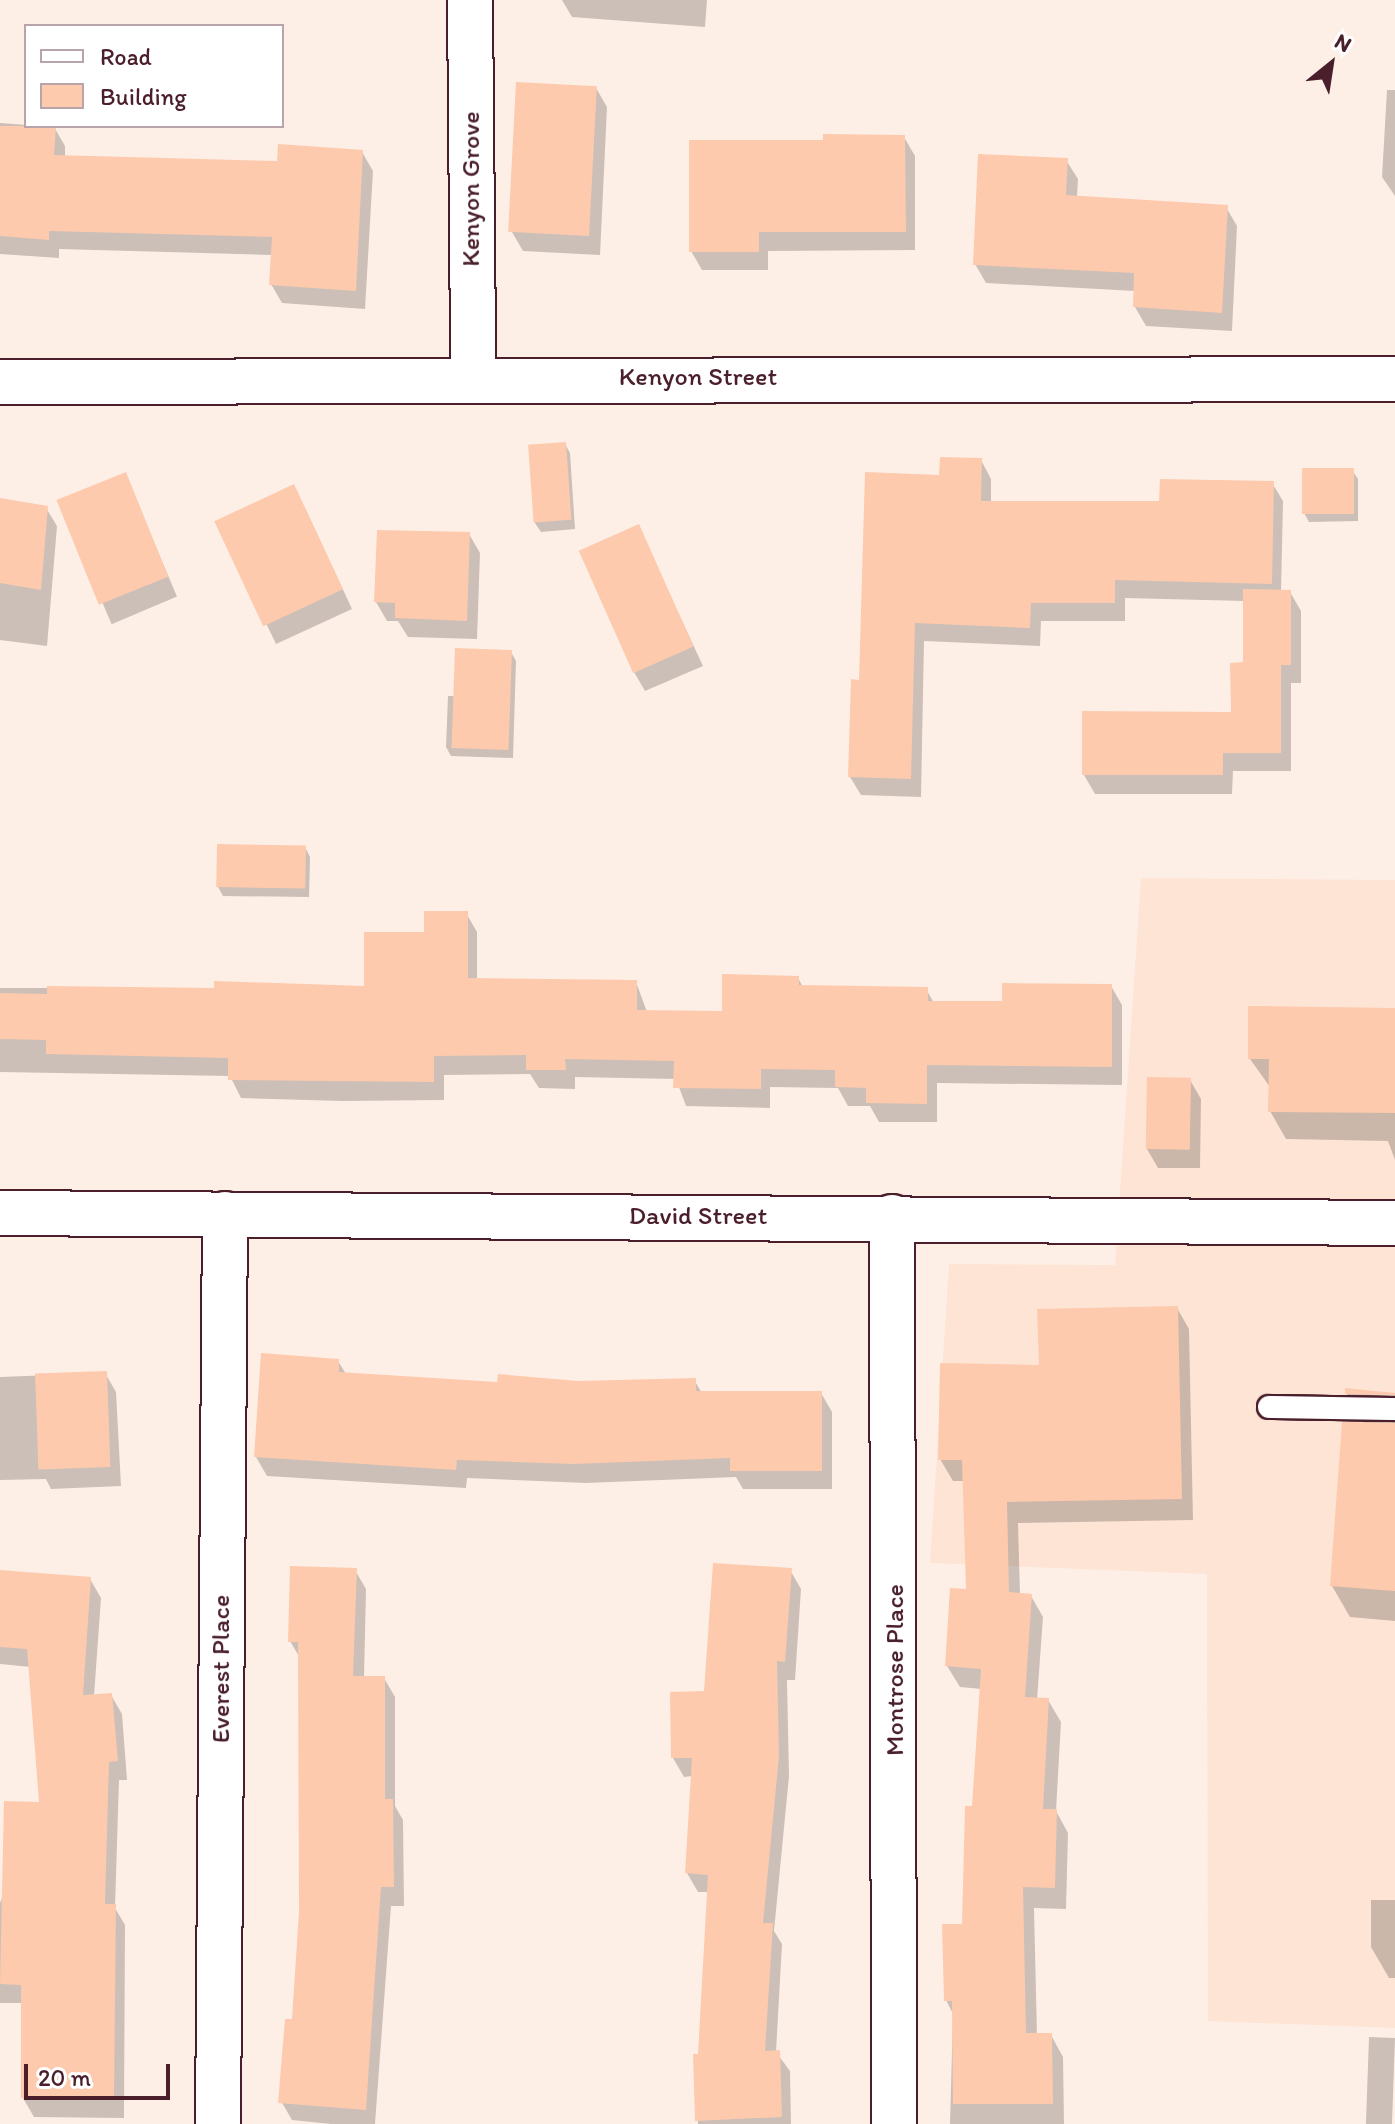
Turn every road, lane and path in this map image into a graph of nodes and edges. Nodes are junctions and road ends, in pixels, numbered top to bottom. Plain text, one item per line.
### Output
1 (470, 0) edge
2 (473, 379) junction
3 (1395, 379) edge
4 (0, 382) edge
5 (0, 1213) edge
6 (225, 1214) junction
7 (892, 1217) junction
8 (1395, 1223) edge
9 (1269, 1407) dead end
10 (1395, 1409) edge
11 (218, 2124) edge
12 (894, 2124) edge

1 - 2 street, Kenyon Grove
2 - 3 street, Kenyon Street
2 - 4 street, Kenyon Street
5 - 6 street, David Street
6 - 7 street, David Street
6 - 11 street, Everest Place
7 - 8 street, David Street
7 - 12 street, Montrose Place
9 - 10 lane

